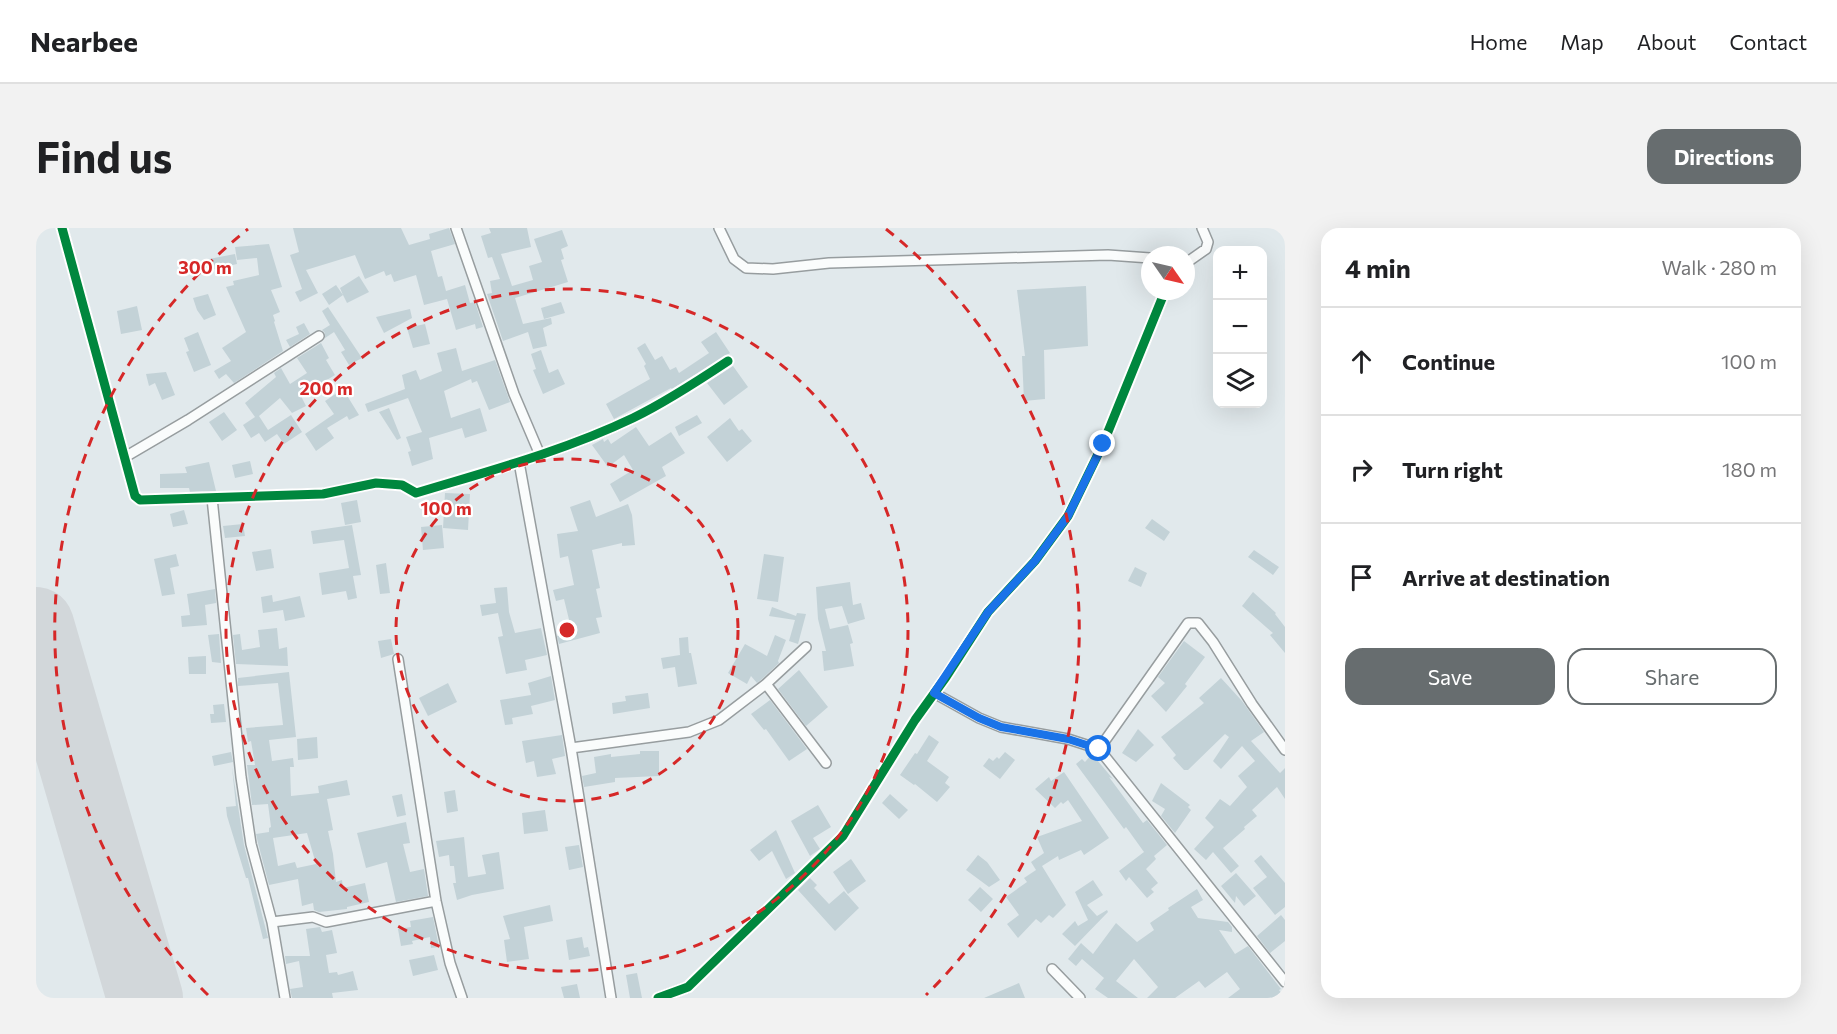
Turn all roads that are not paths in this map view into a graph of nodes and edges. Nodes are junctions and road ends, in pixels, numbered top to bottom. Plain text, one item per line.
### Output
1 (62, 228) edge
2 (456, 228) edge
3 (719, 228) edge
4 (1202, 228) edge
5 (1195, 256) edge
6 (1141, 257) edge
7 (1161, 300) edge
8 (319, 336) dead end
9 (728, 360) dead end
10 (540, 455) junction
11 (125, 457) junction
12 (519, 462) junction
13 (212, 498) junction
14 (806, 647) dead end
15 (398, 659) dead end
16 (766, 684) junction
17 (934, 693) junction
18 (571, 748) junction
19 (1099, 749) junction
20 (1285, 750) edge
21 (826, 763) dead end
22 (436, 901) junction
23 (272, 922) junction
24 (1052, 969) dead end
25 (1285, 982) edge
26 (285, 998) edge
27 (462, 998) edge
28 (611, 998) edge
29 (658, 998) edge
30 (1080, 998) edge

1 - 11 street
2 - 10 street
3 - 6 street
4 - 5 street
7 - 17 street
8 - 11 street
9 - 10 street
10 - 12 street
11 - 13 street
12 - 13 street
12 - 18 street
13 - 23 street
14 - 16 street
15 - 22 street
16 - 18 street
16 - 21 street
17 - 19 street
17 - 29 street
18 - 28 street
19 - 20 street
19 - 25 street
22 - 23 street
22 - 27 street
23 - 26 street
24 - 30 street

